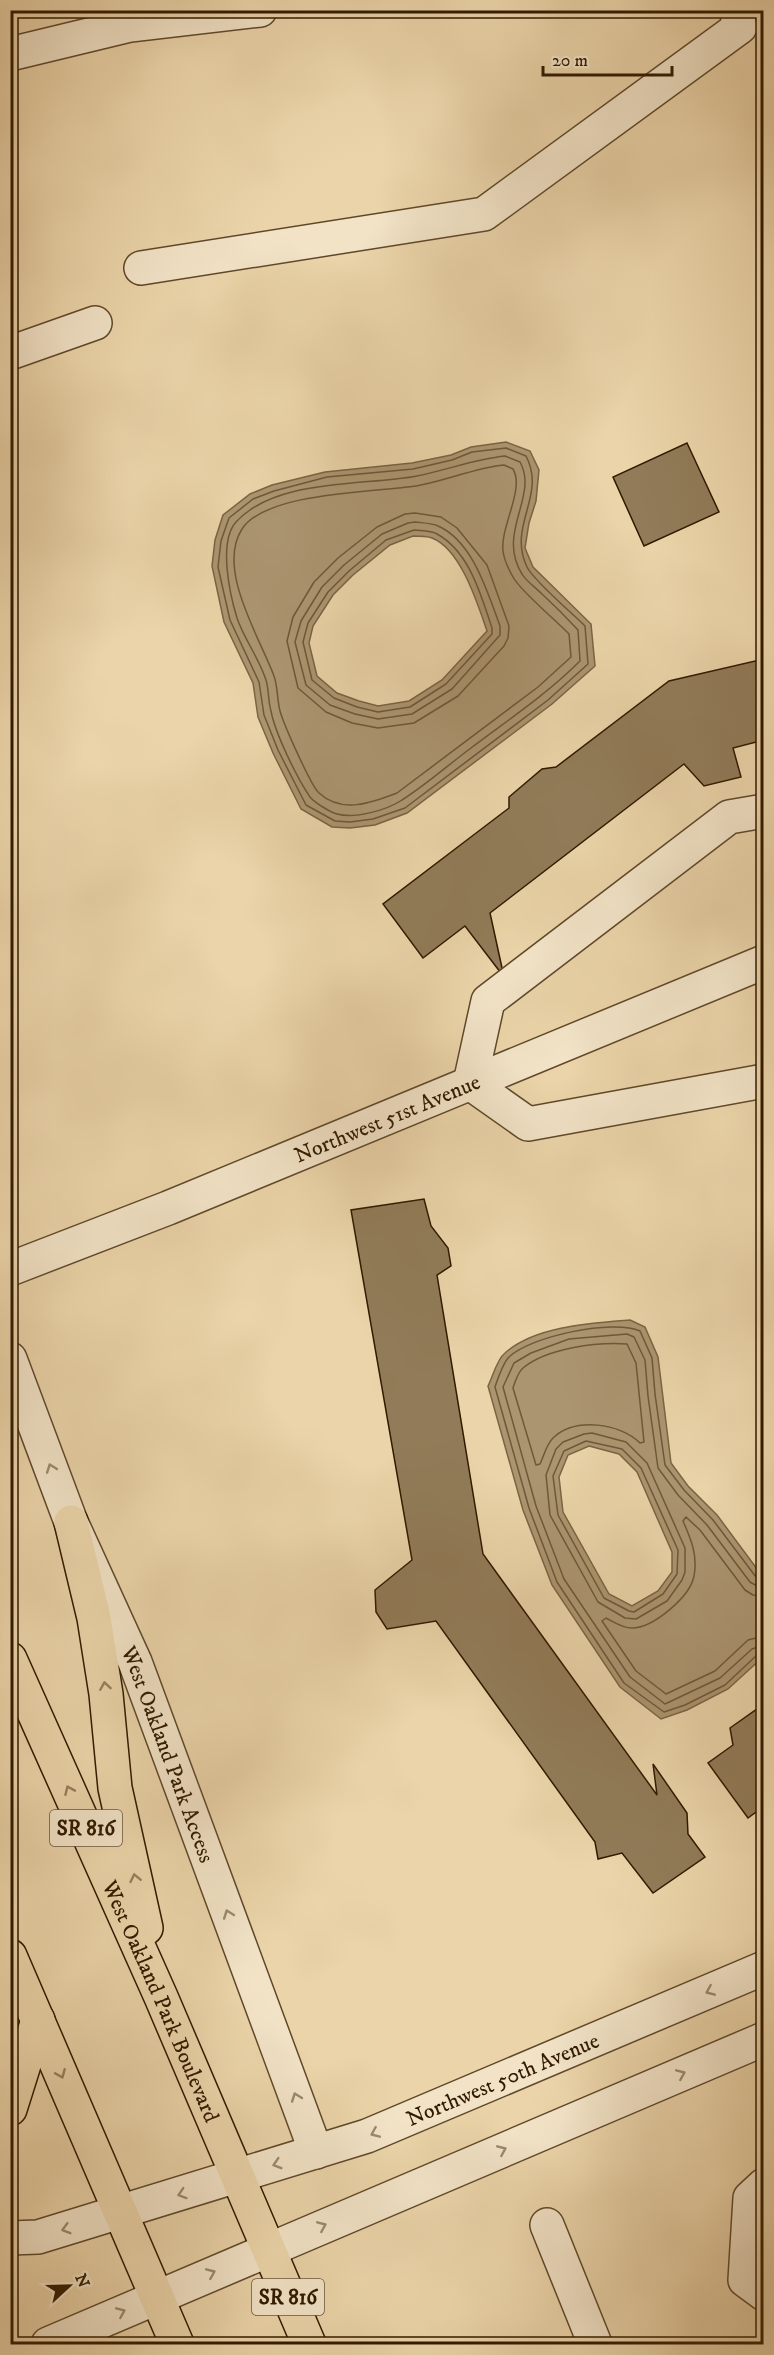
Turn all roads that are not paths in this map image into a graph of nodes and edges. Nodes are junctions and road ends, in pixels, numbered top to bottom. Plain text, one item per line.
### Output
1 (260, 10) edge
2 (736, 10) edge
3 (10, 54) edge
4 (141, 268) dead end
5 (95, 323) dead end
6 (10, 353) edge
7 (764, 811) edge
8 (764, 962) edge
9 (764, 1081) edge
10 (470, 1083) junction
11 (10, 1269) edge
12 (10, 1359) edge
13 (71, 1522) junction
14 (10, 1659) edge
15 (10, 1956) edge
16 (764, 1968) edge
17 (161, 1997) junction
18 (38, 2020) junction
19 (764, 2039) edge
20 (10, 2109) edge
21 (316, 2152) junction
22 (237, 2176) junction
23 (764, 2185) edge
24 (120, 2213) junction
25 (548, 2225) dead end
26 (10, 2238) edge
27 (268, 2249) junction
28 (764, 2294) edge
29 (157, 2296) junction
30 (48, 2344) edge
31 (177, 2344) edge
32 (309, 2344) edge
33 (595, 2344) edge

1 - 3 street
2 - 4 street
5 - 6 street
7 - 10 street
8 - 10 street, Northwest 51st Avenue
9 - 10 street
10 - 11 street, Northwest 51st Avenue
13 -> 12 street, West Oakland Park Access
17 -> 13 main road
21 -> 13 street, West Oakland Park Access
17 -> 14 main road, West Oakland Park Boulevard / SR 816
15 - 18 main road
16 -> 21 street, Northwest 50th Avenue
17 - 22 main road, West Oakland Park Boulevard / SR 816
18 - 20 main road
18 -> 24 main road
27 -> 19 street
21 -> 22 street, Northwest 50th Avenue
22 -> 24 street, Northwest 50th Avenue
22 - 27 main road, West Oakland Park Boulevard / SR 816
23 - 28 street
24 -> 26 street, Northwest 50th Avenue
24 - 29 main road
25 - 33 street
29 -> 27 street
27 - 32 main road, West Oakland Park Boulevard / SR 816
30 -> 29 street
29 - 31 main road

